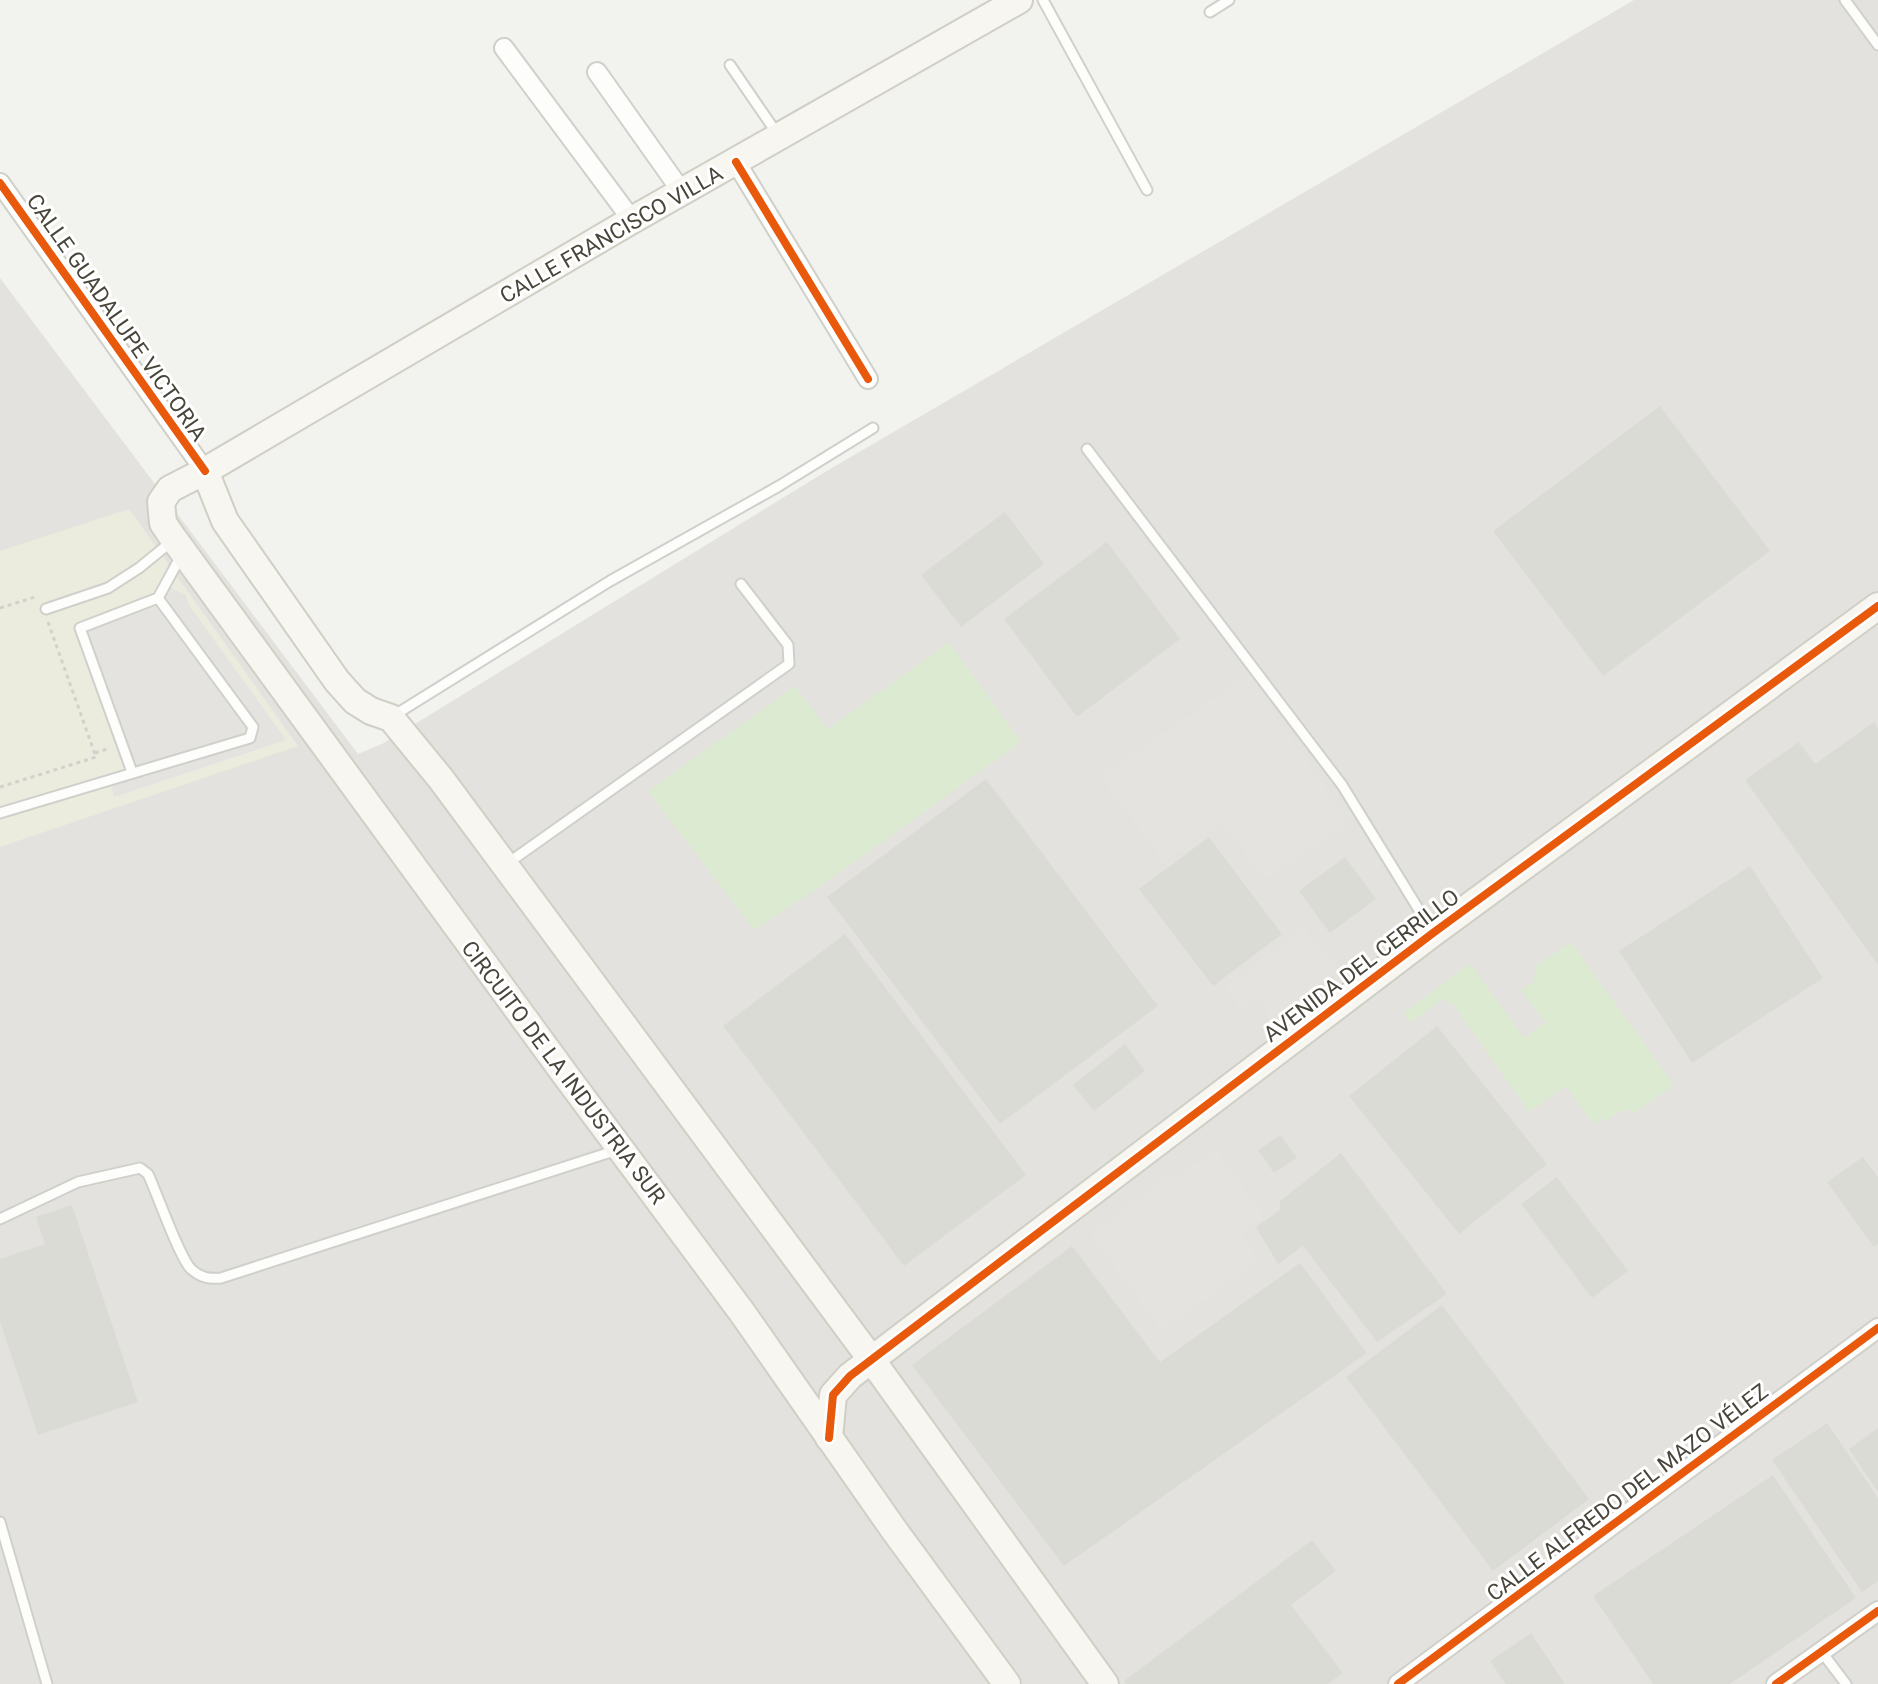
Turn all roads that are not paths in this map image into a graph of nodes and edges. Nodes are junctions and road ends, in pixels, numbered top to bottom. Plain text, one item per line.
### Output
1 (1019, 0) edge
2 (1043, 0) edge
3 (1229, 0) edge
4 (1845, 0) edge
5 (1210, 12) dead end
6 (1878, 45) edge
7 (504, 48) dead end
8 (730, 65) dead end
9 (597, 72) dead end
10 (780, 137) junction
11 (736, 162) junction
12 (0, 183) edge
13 (1147, 190) dead end
14 (682, 192) junction
15 (632, 220) junction
16 (868, 379) dead end
17 (873, 428) dead end
18 (1087, 449) dead end
19 (205, 471) junction
20 (178, 546) junction
21 (741, 584) dead end
22 (158, 598) junction
23 (1878, 606) edge
24 (46, 609) dead end
25 (391, 718) junction
26 (132, 772) junction
27 (0, 813) edge
28 (505, 865) junction
29 (1433, 933) junction
30 (621, 1149) junction
31 (0, 1219) edge
32 (1878, 1328) edge
33 (871, 1359) junction
34 (829, 1438) junction
35 (0, 1522) edge
36 (1878, 1611) edge
37 (1821, 1651) junction
38 (47, 1684) edge
39 (1007, 1684) edge
40 (1105, 1684) edge
41 (1398, 1684) edge
42 (1776, 1684) edge
43 (1846, 1684) edge

1 - 10 main road, CALLE FRANCISCO VILLA
2 - 13 lane
3 - 5 lane
4 - 6 lane
7 - 15 street
8 - 10 lane
9 - 14 street
10 - 11 main road, CALLE FRANCISCO VILLA
11 - 14 main road, CALLE FRANCISCO VILLA
11 - 16 street
12 - 19 street, CALLE GUADALUPE VICTORIA
14 - 15 main road, CALLE FRANCISCO VILLA
15 - 19 main road, CALLE FRANCISCO VILLA
17 - 25 lane
18 - 29 lane
19 - 20 main road, CIRCUITO DE LA INDUSTRIA SUR
19 - 25 main road
20 - 22 lane
20 - 24 lane
20 - 30 main road, CIRCUITO DE LA INDUSTRIA SUR
21 - 28 lane
22 - 26 lane
22 - 26 lane
23 - 29 main road, AVENIDA DEL CERRILLO
25 - 28 main road
26 - 27 lane
28 - 33 main road
29 - 33 main road, AVENIDA DEL CERRILLO
30 - 31 lane
30 - 34 main road, CIRCUITO DE LA INDUSTRIA SUR
32 - 41 street, CALLE ALFREDO DEL MAZO VÉLEZ
33 - 34 main road, AVENIDA DEL CERRILLO
33 - 40 main road
34 - 39 main road, CIRCUITO DE LA INDUSTRIA SUR
35 - 38 lane
36 - 37 street
37 - 42 street
37 - 43 lane

